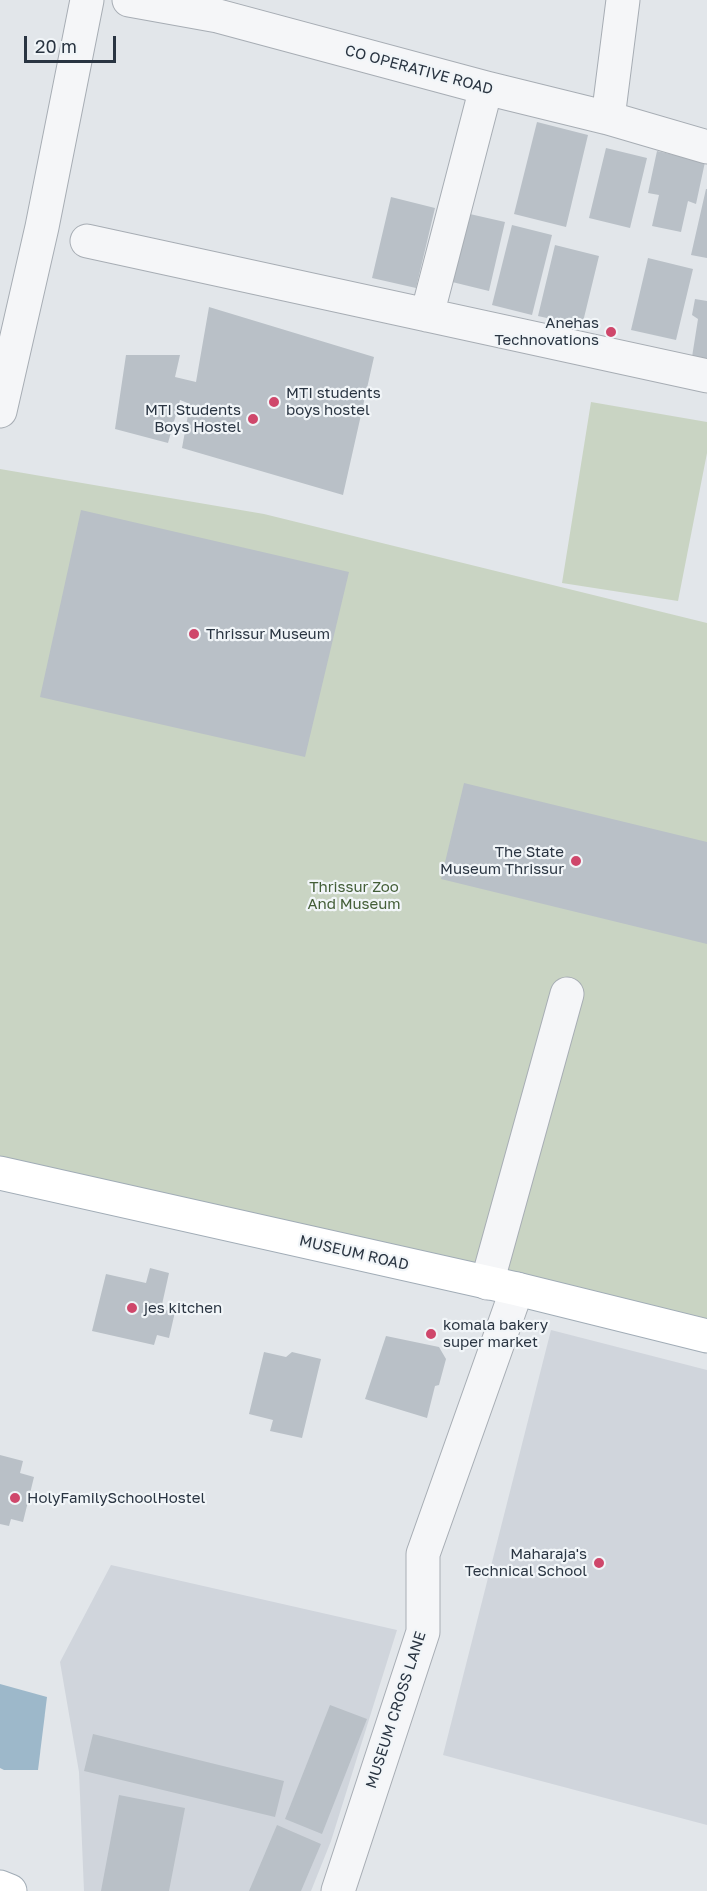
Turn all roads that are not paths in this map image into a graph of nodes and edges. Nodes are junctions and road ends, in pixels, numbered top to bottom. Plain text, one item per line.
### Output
1 (87, 0) edge
2 (129, 0) edge
3 (623, 0) edge
4 (216, 8) edge
5 (486, 88) junction
6 (608, 118) junction
7 (707, 147) edge
8 (87, 242) dead end
9 (427, 315) junction
10 (707, 376) edge
11 (0, 411) edge
12 (567, 994) dead end
13 (0, 1173) edge
14 (502, 1286) junction
15 (707, 1336) edge
16 (0, 1887) edge
17 (10, 1891) edge
18 (338, 1891) edge

1 - 11 street
2 - 4 street, CO OPERATIVE ROAD
3 - 6 street
4 - 5 street, CO OPERATIVE ROAD
5 - 6 street, CO OPERATIVE ROAD
5 - 9 street
6 - 7 street, CO OPERATIVE ROAD
8 - 9 street
9 - 10 street
12 - 14 street, MUSEUM CROSS LANE
13 - 14 main road, MUSEUM ROAD
14 - 15 main road, MUSEUM ROAD
14 - 18 street, MUSEUM CROSS LANE
16 - 17 main road

